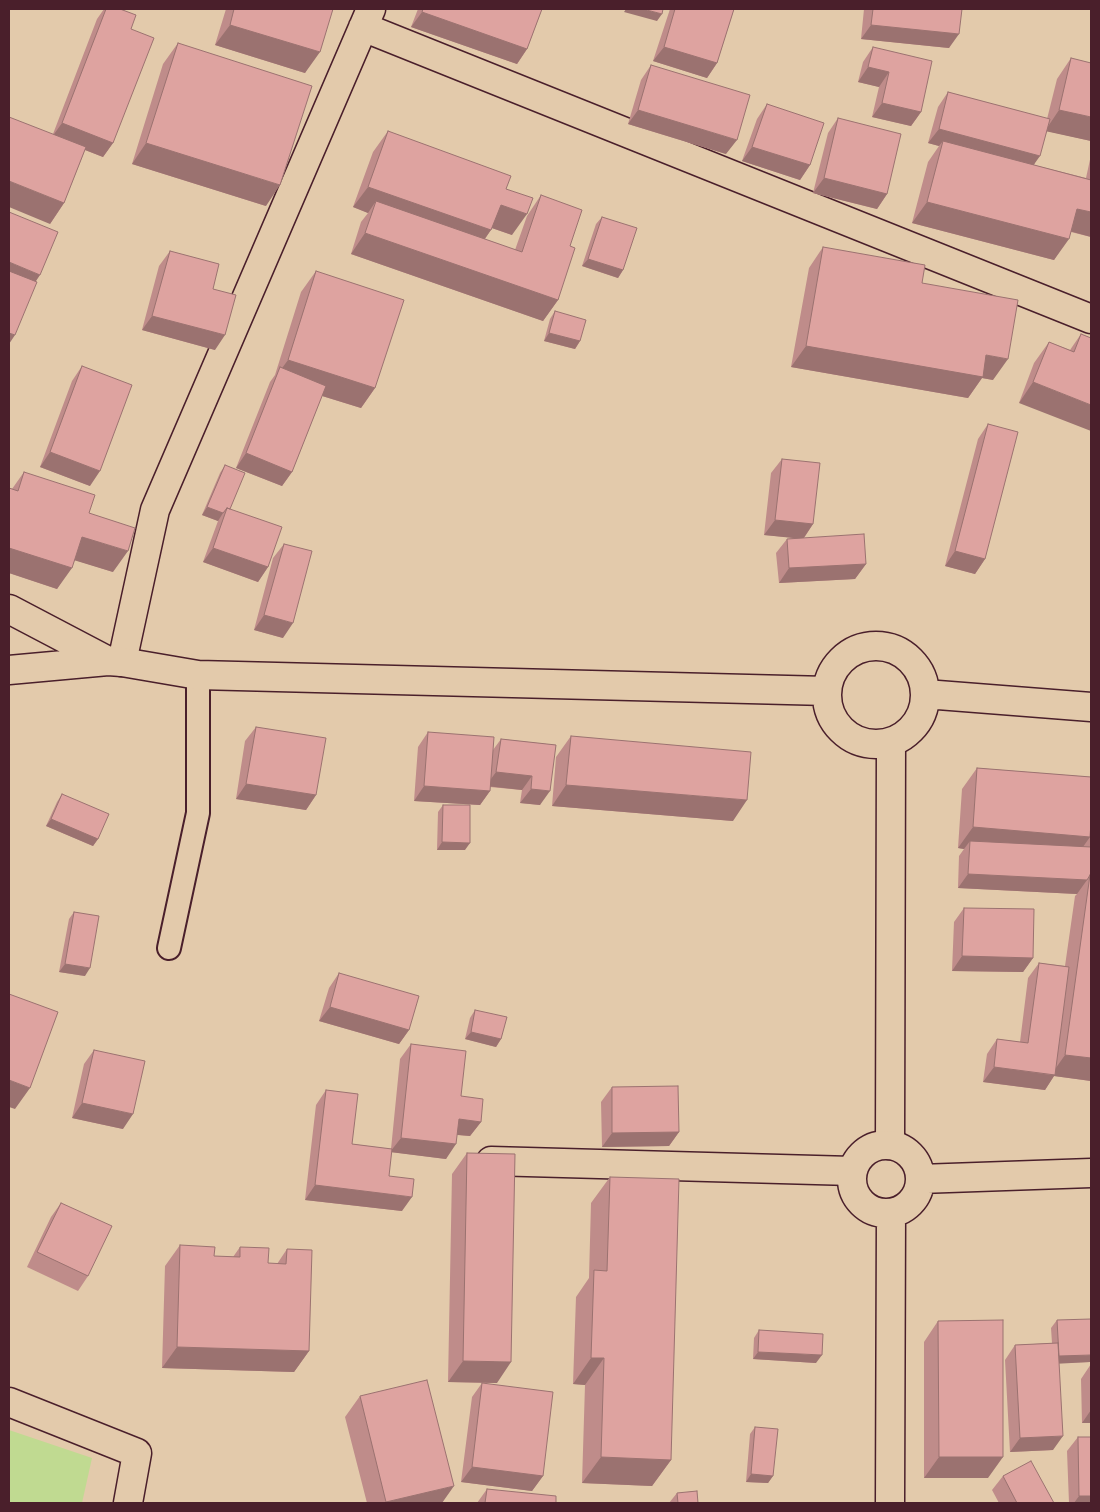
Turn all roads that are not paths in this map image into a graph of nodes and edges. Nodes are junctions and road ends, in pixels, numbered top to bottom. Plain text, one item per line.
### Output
1 (367, 18) edge
2 (1091, 319) edge
3 (9, 609) edge
4 (115, 662) junction
5 (9, 670) edge
6 (198, 676) junction
7 (827, 691) junction
8 (925, 694) junction
9 (1091, 707) edge
10 (891, 742) junction
11 (169, 948) dead end
12 (890, 1145) junction
13 (491, 1160) edge
14 (852, 1171) junction
15 (1091, 1174) edge
16 (920, 1179) junction
17 (891, 1213) junction
18 (9, 1402) edge
19 (128, 1503) edge
20 (890, 1503) edge

1 - 2 street
1 - 4 street
3 - 4 street
4 - 5 street
4 - 6 street
6 - 7 street
6 - 11 lane
7 - 8 street
7 - 10 street
8 - 9 street
8 - 10 street
10 - 12 street
12 - 14 street
12 - 16 street
13 - 14 street
14 - 17 street
15 - 16 street
16 - 17 street
17 - 20 street
18 - 19 street

